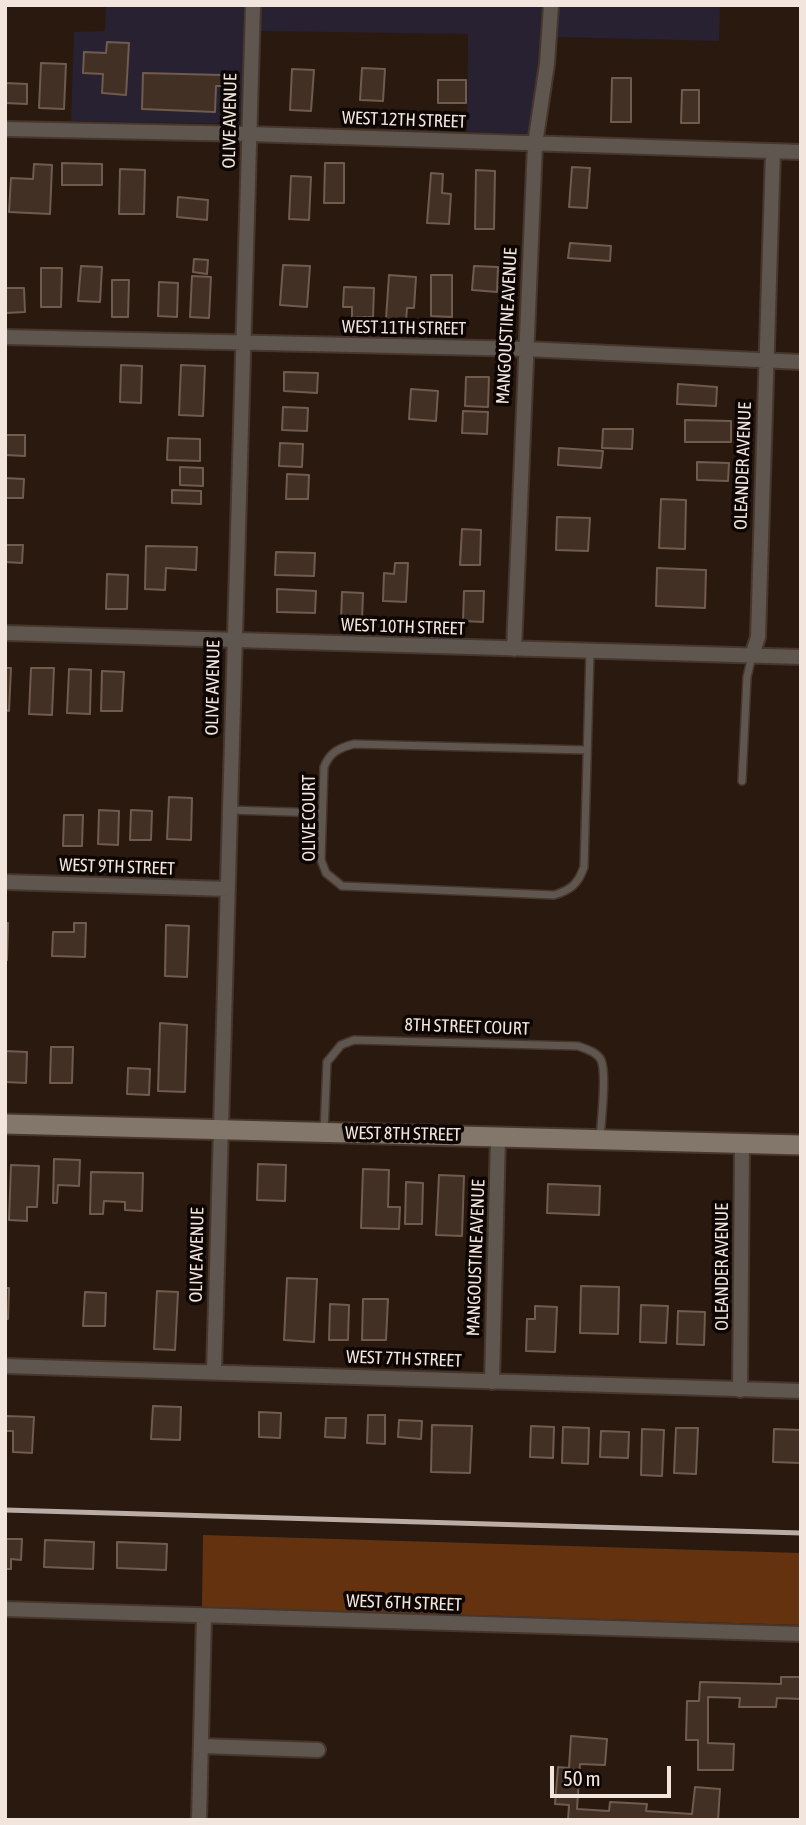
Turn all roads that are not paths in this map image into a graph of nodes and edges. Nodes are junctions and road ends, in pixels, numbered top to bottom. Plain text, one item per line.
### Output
1 (253, 5) edge
2 (551, 5) edge
3 (5, 130) edge
4 (249, 134) junction
5 (535, 144) junction
6 (773, 152) junction
7 (801, 152) edge
8 (5, 338) edge
9 (244, 343) junction
10 (525, 349) junction
11 (765, 360) junction
12 (801, 362) edge
13 (5, 633) edge
14 (234, 641) junction
15 (514, 649) junction
16 (590, 652) junction
17 (752, 656) junction
18 (801, 657) edge
19 (586, 750) junction
20 (742, 780) dead end
21 (230, 810) junction
22 (323, 813) junction
23 (5, 882) edge
24 (228, 889) junction
25 (5, 1124) edge
26 (219, 1130) junction
27 (324, 1132) junction
28 (498, 1136) junction
29 (600, 1139) junction
30 (742, 1144) junction
31 (801, 1145) edge
32 (5, 1366) edge
33 (214, 1372) junction
34 (492, 1382) junction
35 (740, 1390) junction
36 (801, 1391) edge
37 (5, 1609) edge
38 (204, 1616) junction
39 (801, 1634) edge
40 (201, 1746) junction
41 (318, 1750) dead end
42 (200, 1820) edge

1 - 4 street, OLIVE AVENUE
2 - 5 street, MANGOUSTINE AVENUE
3 - 4 street, WEST 12TH STREET
4 - 5 street, WEST 12TH STREET
4 - 9 street, OLIVE AVENUE
5 - 6 street, WEST 12TH STREET
5 - 10 street, MANGOUSTINE AVENUE
6 - 7 street, WEST 12TH STREET
6 - 11 street, OLEANDER AVENUE
8 - 9 street, WEST 11TH STREET
9 - 10 street, WEST 11TH STREET
9 - 14 street, OLIVE AVENUE
10 - 11 street, WEST 11TH STREET
10 - 15 street, MANGOUSTINE AVENUE
11 - 12 street, WEST 11TH STREET
11 - 17 street, OLEANDER AVENUE
13 - 14 street, WEST 10TH STREET
14 - 15 street, WEST 10TH STREET
14 - 21 street, OLIVE AVENUE
15 - 16 street, WEST 10TH STREET
16 - 17 street, WEST 10TH STREET
16 - 19 lane, OLIVE COURT
17 - 18 street, WEST 10TH STREET
17 - 20 lane, OLEANDER AVENUE
19 - 22 lane, OLIVE COURT
19 - 22 lane, OLIVE COURT
21 - 22 lane
21 - 24 street, OLIVE AVENUE
23 - 24 street, WEST 9TH STREET
24 - 26 street, OLIVE AVENUE
25 - 26 street, WEST 8TH STREET
26 - 27 street, WEST 8TH STREET
26 - 33 street, OLIVE AVENUE
27 - 28 street, WEST 8TH STREET
27 - 29 lane, 8TH STREET COURT
28 - 29 street, WEST 8TH STREET
28 - 34 street, MANGOUSTINE AVENUE
29 - 30 street, WEST 8TH STREET
30 - 31 street, WEST 8TH STREET
30 - 35 street, OLEANDER AVENUE
32 - 33 street, WEST 7TH STREET
33 - 34 street, WEST 7TH STREET
34 - 35 street, WEST 7TH STREET
35 - 36 street, WEST 7TH STREET
37 - 38 street, WEST 6TH STREET
38 - 39 street, WEST 6TH STREET
38 - 40 street
40 - 41 street
40 - 42 street

